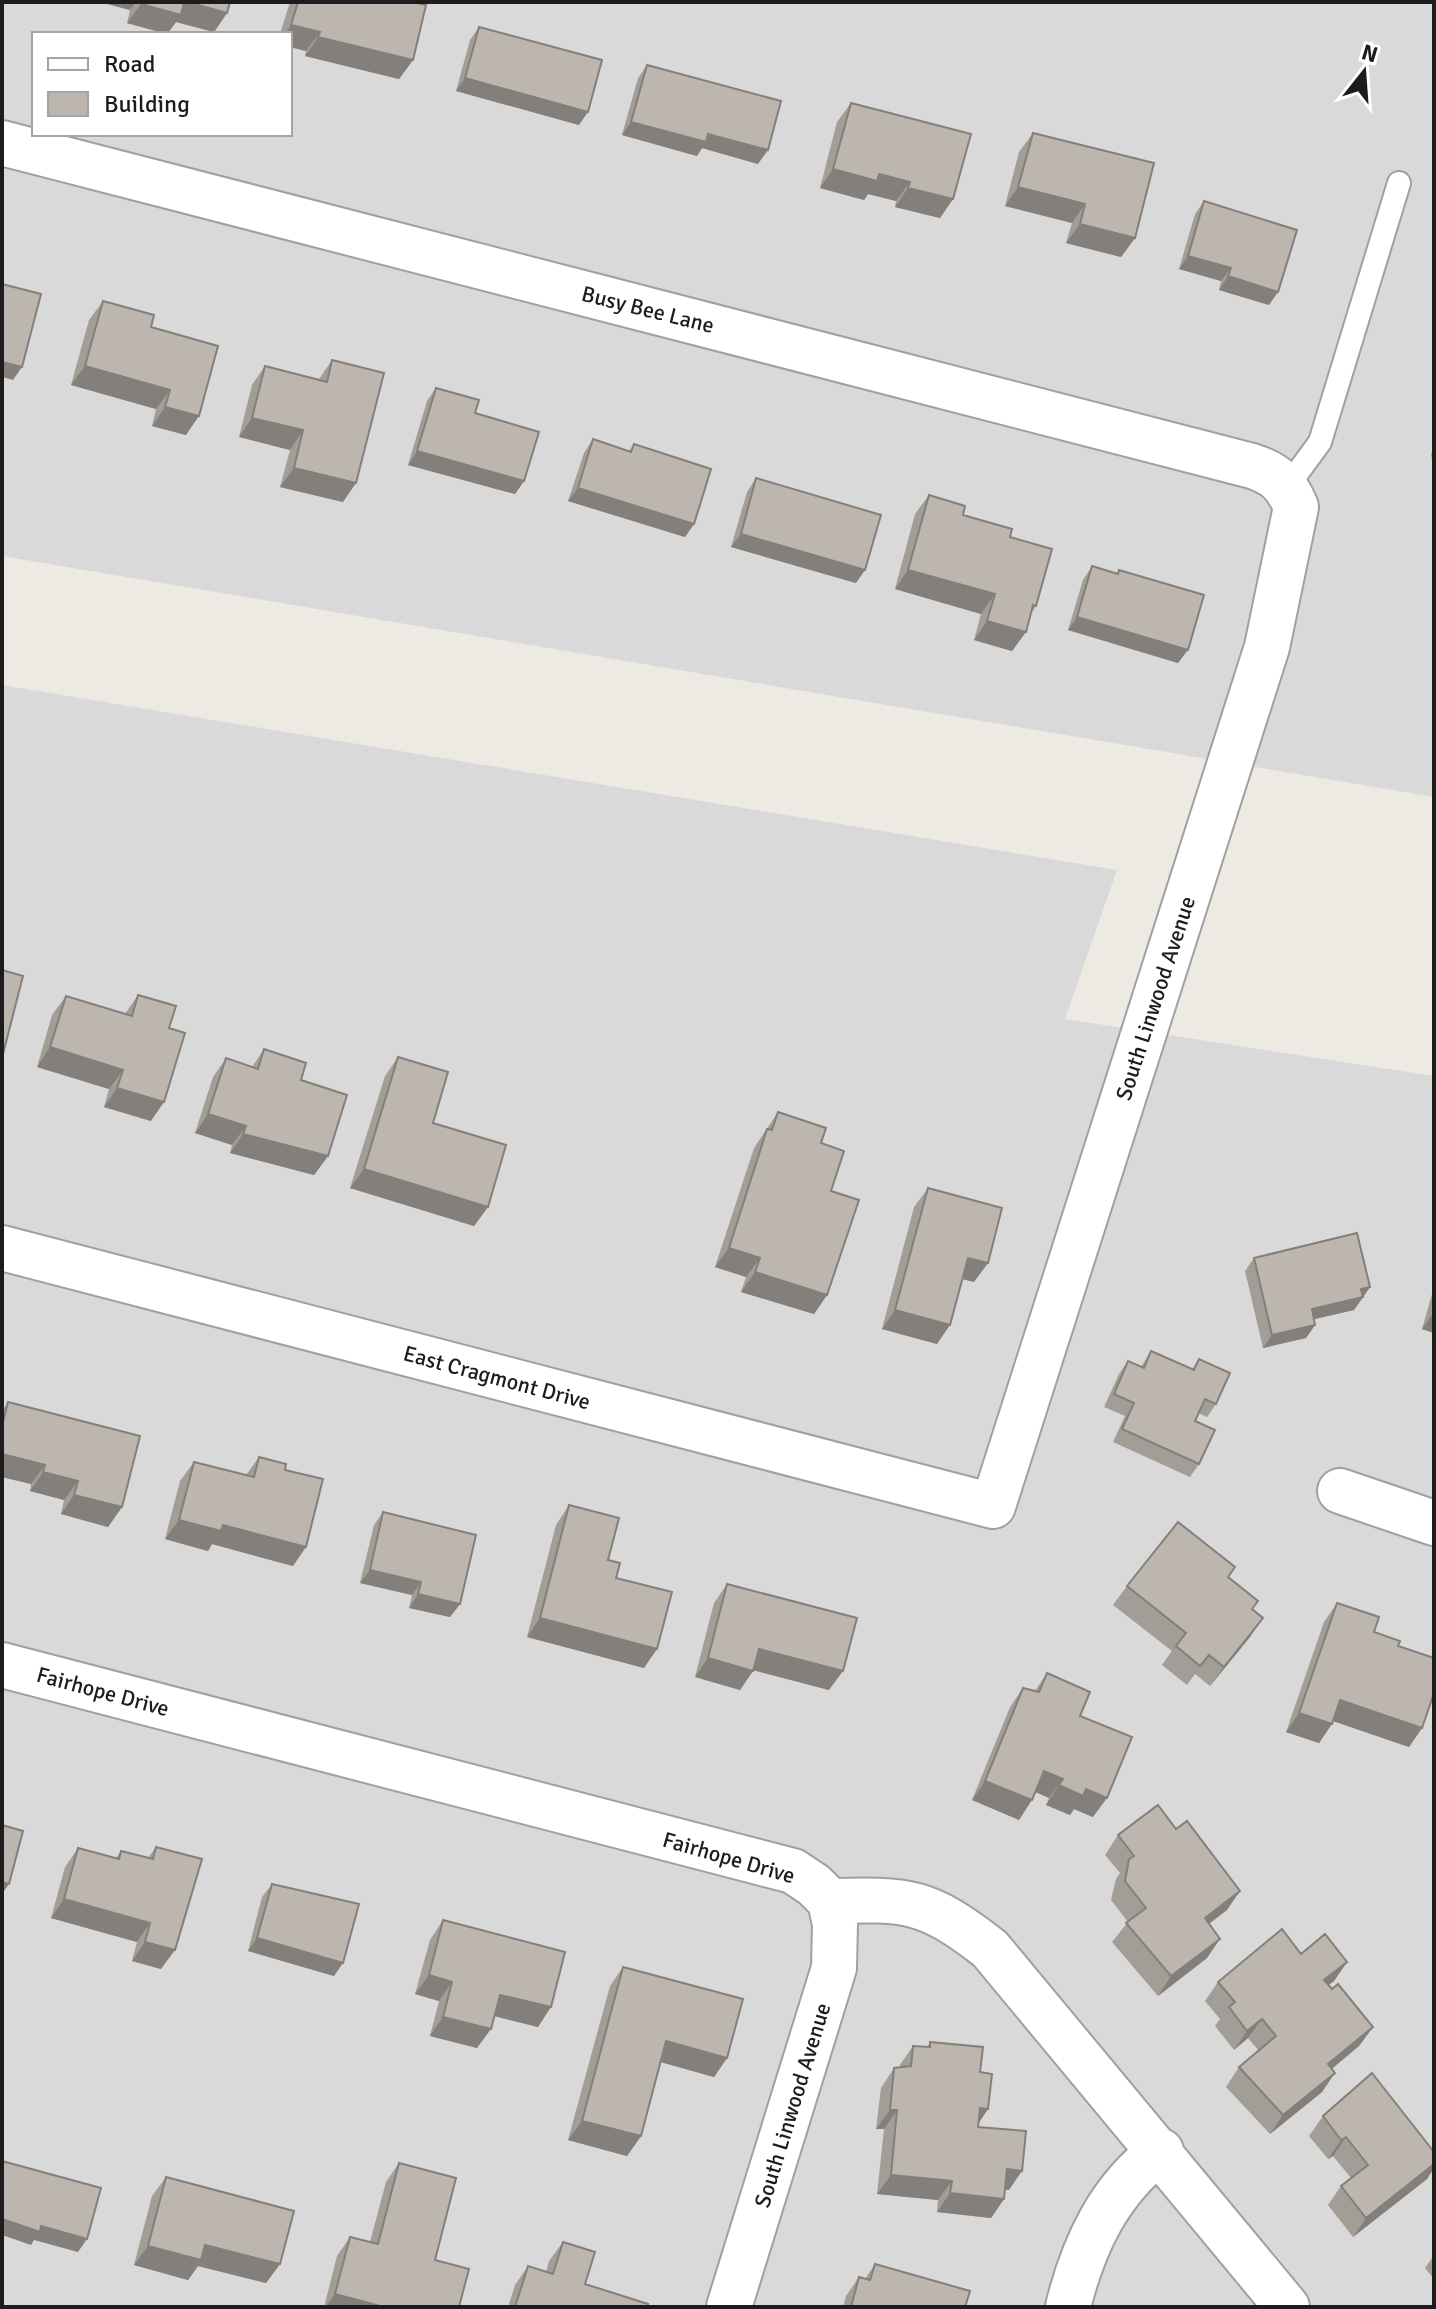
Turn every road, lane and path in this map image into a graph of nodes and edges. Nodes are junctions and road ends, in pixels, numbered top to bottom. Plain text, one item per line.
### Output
1 (2, 143) edge
2 (1399, 183) dead end
3 (1287, 487) junction
4 (2, 1248) edge
5 (1340, 1491) dead end
6 (993, 1506) joint
7 (1434, 1523) edge
8 (2, 1665) edge
9 (830, 1901) junction
10 (1161, 2151) junction
11 (729, 2307) edge
12 (1068, 2307) edge
13 (1287, 2307) edge

1 - 3 street, Busy Bee Lane
2 - 3 lane
3 - 6 street, South Linwood Avenue
4 - 6 street, East Cragmont Drive
5 - 7 street
8 - 9 street, Fairhope Drive
9 - 10 street
9 - 11 street, South Linwood Avenue
10 - 12 street
10 - 13 street

